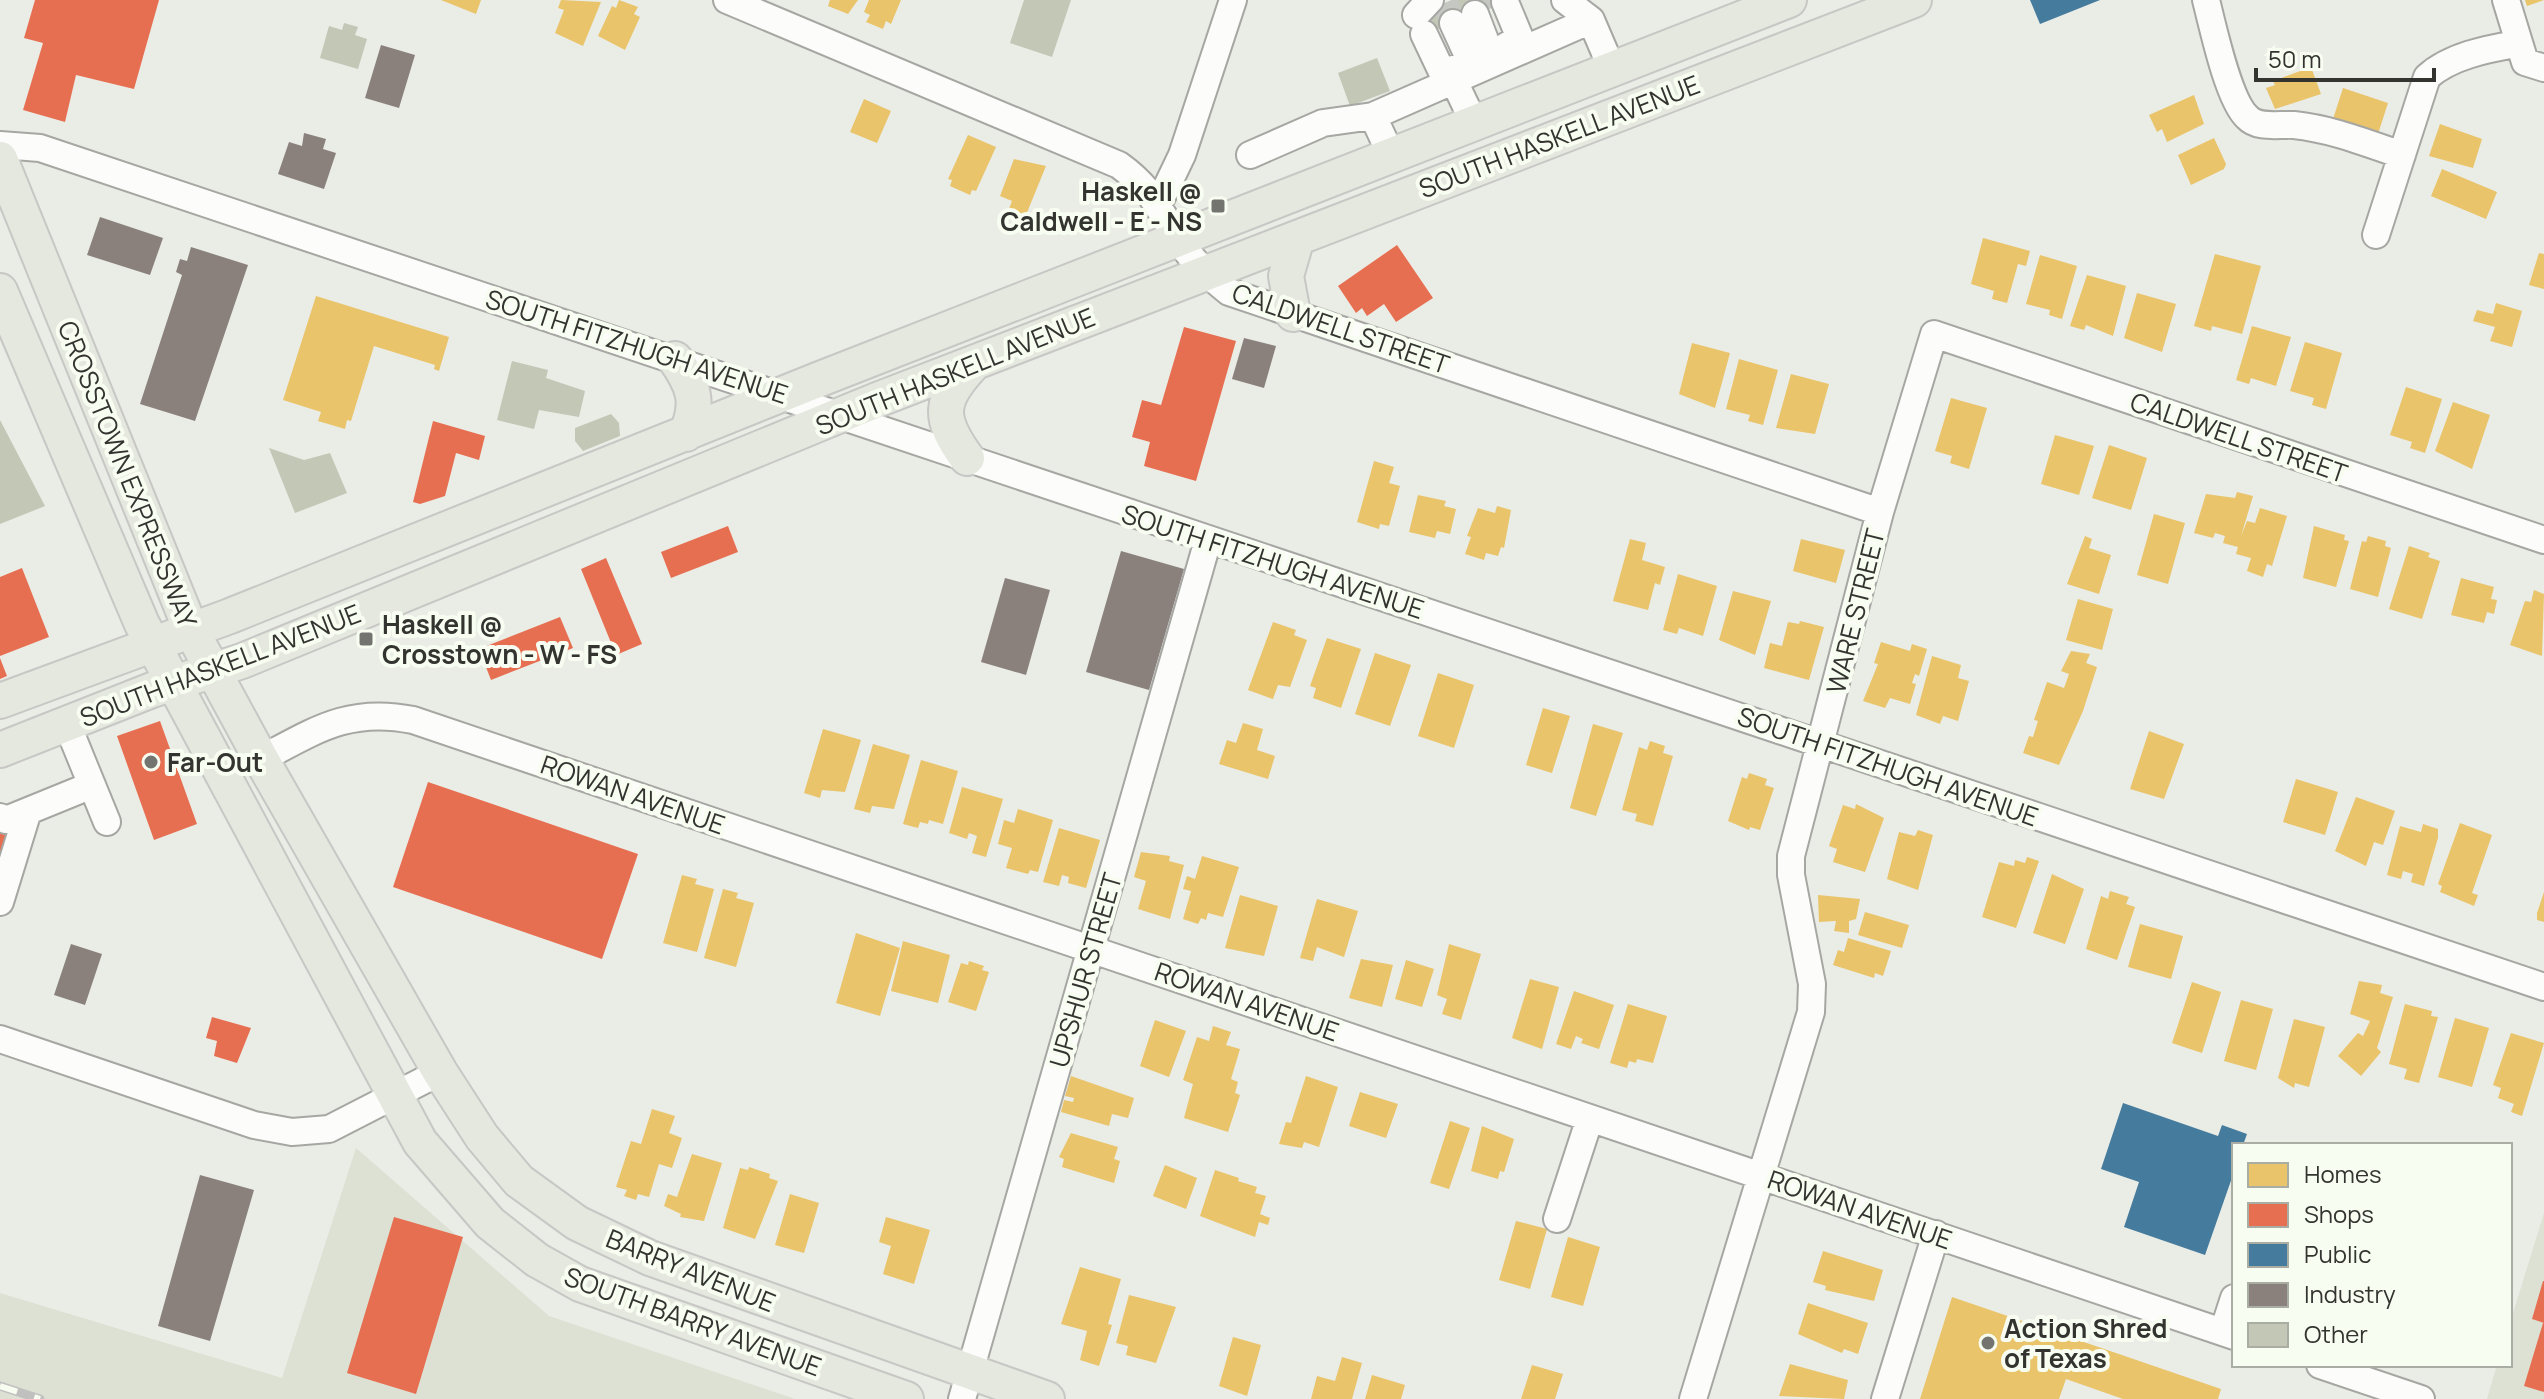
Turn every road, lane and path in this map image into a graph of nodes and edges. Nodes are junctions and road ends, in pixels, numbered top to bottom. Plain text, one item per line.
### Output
1 (727, 0) edge
2 (1233, 0) edge
3 (1565, 0) edge
4 (1789, 0) edge
5 (1914, 0) edge
6 (2206, 0) edge
7 (2506, 0) edge
8 (1449, 11) edge
9 (1591, 20) junction
10 (2516, 44) junction
11 (1480, 65) junction
12 (2544, 68) edge
13 (1612, 69) junction
14 (1454, 81) junction
15 (1373, 116) junction
16 (1474, 123) junction
17 (0, 145) edge
18 (1250, 155) dead end
19 (1391, 155) junction
20 (2402, 155) junction
21 (0, 159) edge
22 (1159, 203) junction
23 (2376, 235) dead end
24 (1177, 238) junction
25 (1297, 238) junction
26 (1205, 273) junction
27 (0, 291) edge
28 (1293, 314) junction
29 (1934, 334) joint
30 (675, 359) junction
31 (974, 363) junction
32 (783, 393) junction
33 (844, 414) junction
34 (686, 434) junction
35 (967, 458) junction
36 (1880, 512) junction
37 (1208, 540) junction
38 (2544, 540) edge
39 (191, 630) junction
40 (152, 644) junction
41 (212, 671) junction
42 (173, 684) junction
43 (0, 701) edge
44 (67, 724) junction
45 (1821, 743) junction
46 (0, 750) edge
47 (261, 759) junction
48 (92, 785) junction
49 (28, 811) junction
50 (0, 817) edge
51 (107, 822) dead end
52 (0, 902) edge
53 (1091, 949) junction
54 (2544, 987) edge
55 (0, 1039) edge
56 (440, 1072) junction
57 (396, 1097) junction
58 (1590, 1118) junction
59 (1764, 1177) junction
60 (1557, 1219) dead end
61 (1936, 1234) junction
62 (2232, 1310) edge
63 (2228, 1334) edge
64 (2349, 1370) edge
65 (965, 1386) edge
66 (906, 1399) edge
67 (1047, 1399) edge
68 (1693, 1399) edge
69 (1885, 1399) edge
70 (2421, 1399) edge

1 - 22 street, CALDWELL STREET
2 - 22 street
3 - 9 street
4 - 13 main road, SOUTH HASKELL AVENUE
5 - 25 main road, SOUTH HASKELL AVENUE
6 - 20 street
7 - 10 street
8 - 11 street
8 - 11 street
9 - 11 street
9 - 13 street
10 - 12 street
10 - 20 street
11 - 14 street
13 - 16 main road, SOUTH HASKELL AVENUE
14 - 15 street
14 - 16 street
15 - 18 street
15 - 19 street
16 - 19 main road, SOUTH HASKELL AVENUE
17 - 30 street, SOUTH FITZHUGH AVENUE
19 - 24 main road, SOUTH HASKELL AVENUE
20 - 23 street
21 - 39 main road, CROSSTOWN EXPRESSWAY
22 - 24 street, CALDWELL STREET
24 - 26 street, CALDWELL STREET
24 - 32 main road, SOUTH HASKELL AVENUE
25 - 26 main road, SOUTH HASKELL AVENUE
25 - 28 main road
26 - 28 street, CALDWELL STREET
26 - 31 main road, SOUTH HASKELL AVENUE
27 - 40 main road, CROSSTOWN EXPRESSWAY
28 - 36 street, CALDWELL STREET
29 - 36 street, WARE STREET
29 - 38 street, CALDWELL STREET
30 - 32 street, SOUTH FITZHUGH AVENUE
30 - 34 main road
31 - 33 main road, SOUTH HASKELL AVENUE
31 - 35 main road
32 - 33 street, SOUTH FITZHUGH AVENUE
32 - 34 main road, SOUTH HASKELL AVENUE
33 - 35 street, SOUTH FITZHUGH AVENUE
33 - 41 main road, SOUTH HASKELL AVENUE
34 - 39 main road, SOUTH HASKELL AVENUE
35 - 37 street, SOUTH FITZHUGH AVENUE
36 - 45 street, WARE STREET
37 - 45 street, SOUTH FITZHUGH AVENUE
37 - 53 street, UPSHUR STREET
39 - 40 main road, SOUTH HASKELL AVENUE
39 - 41 main road, CROSSTOWN EXPRESSWAY
40 - 42 main road, CROSSTOWN EXPRESSWAY
40 - 43 main road, SOUTH HASKELL AVENUE
41 - 42 main road, SOUTH HASKELL AVENUE
41 - 47 main road, CROSSTOWN EXPRESSWAY
42 - 44 main road, SOUTH HASKELL AVENUE
42 - 57 main road, CROSSTOWN EXPRESSWAY
44 - 46 main road, SOUTH HASKELL AVENUE
44 - 48 street
45 - 54 street, SOUTH FITZHUGH AVENUE
45 - 59 street, WARE STREET
47 - 53 street, ROWAN AVENUE
47 - 56 main road, CROSSTOWN EXPRESSWAY
48 - 49 street
48 - 51 street
49 - 50 street
49 - 52 street
53 - 58 street, ROWAN AVENUE
53 - 65 street, UPSHUR STREET
55 - 57 street
56 - 57 street
56 - 65 main road, BARRY AVENUE
57 - 66 main road, SOUTH BARRY AVENUE
58 - 59 street, ROWAN AVENUE
58 - 60 street
59 - 61 street, ROWAN AVENUE
59 - 68 street, WARE STREET
61 - 63 street, ROWAN AVENUE
61 - 69 street
62 - 63 street
64 - 70 street
65 - 67 main road, BARRY AVENUE

